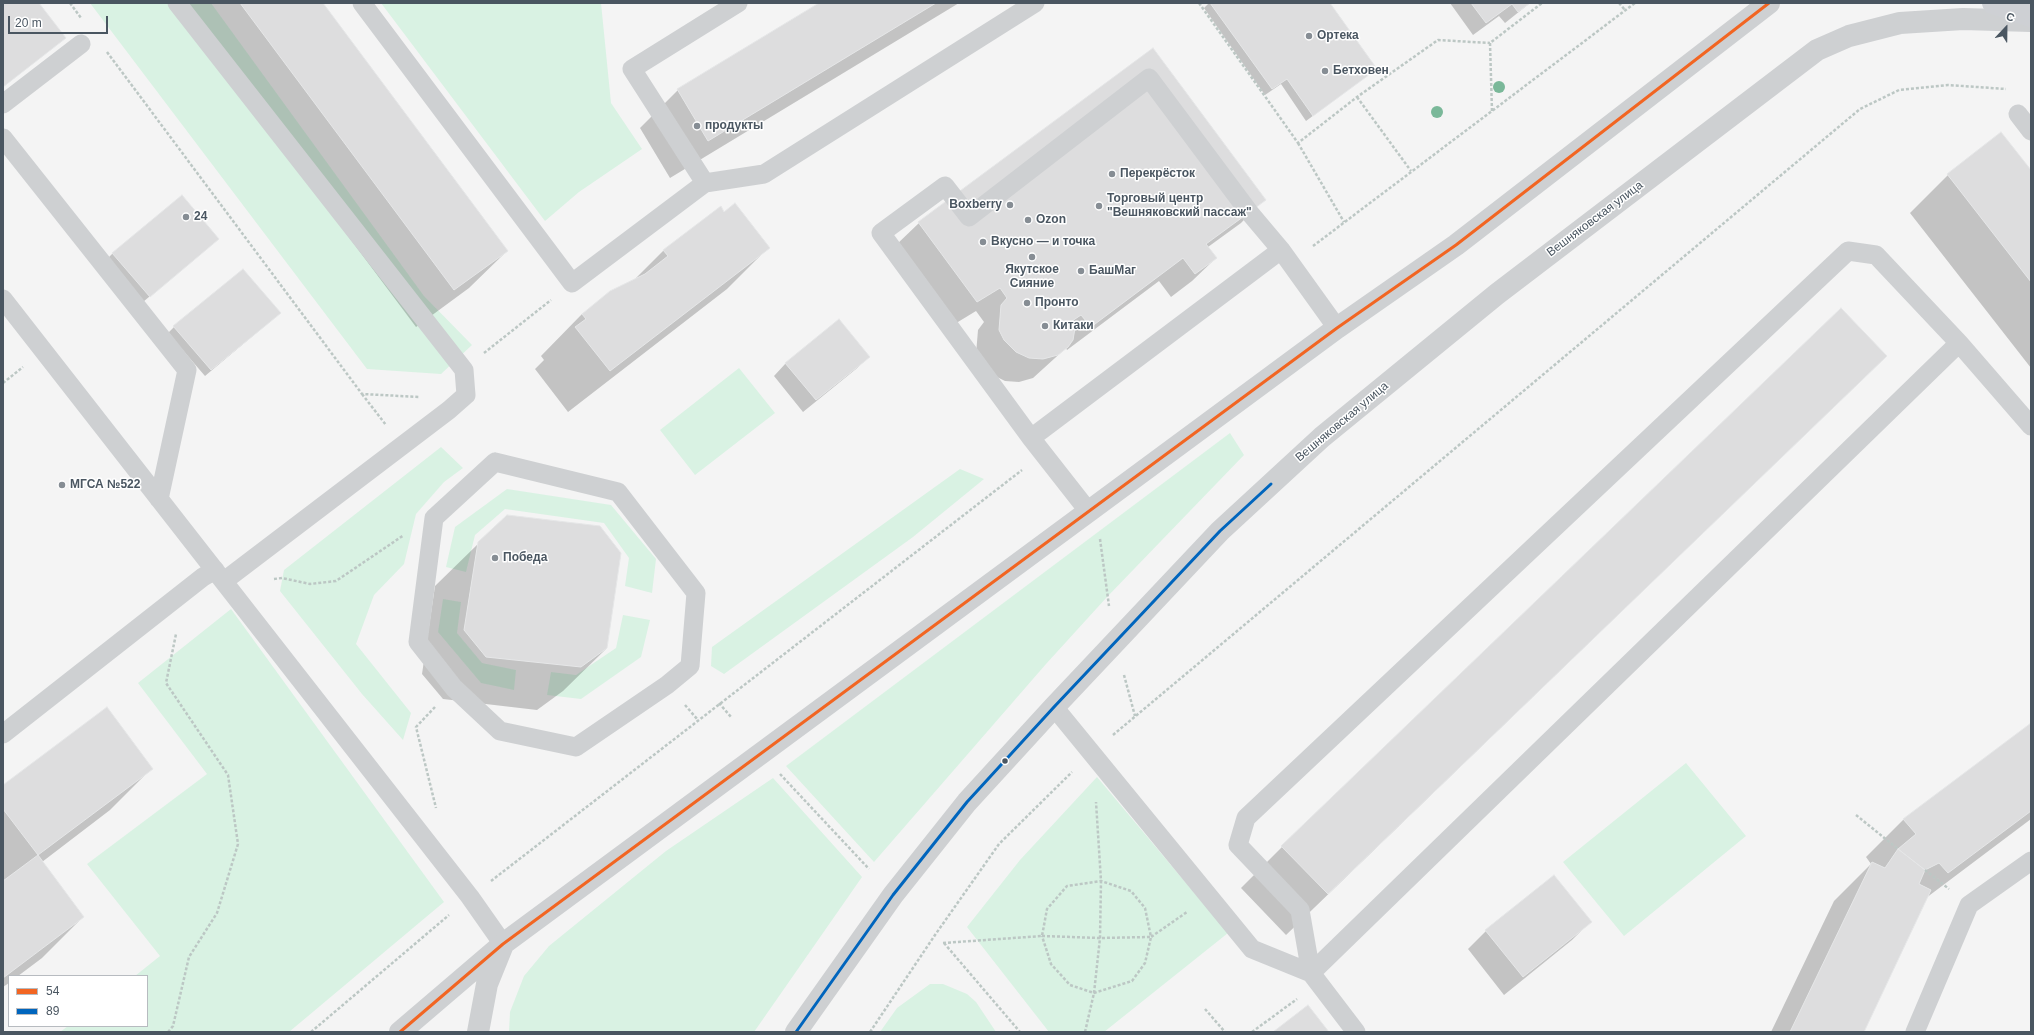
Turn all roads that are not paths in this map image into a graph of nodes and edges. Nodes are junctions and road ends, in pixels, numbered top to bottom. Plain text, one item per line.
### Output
1 (177, 3) edge
2 (362, 3) edge
3 (738, 3) edge
4 (1036, 3) edge
5 (1769, 3) edge
6 (1993, 3) edge
7 (2031, 16) edge
8 (2031, 21) edge
9 (82, 44) dead end
10 (3, 104) edge
11 (2018, 114) dead end
12 (2031, 131) edge
13 (3, 138) edge
14 (705, 183) junction
15 (1286, 256) junction
16 (3, 299) edge
17 (1337, 328) junction
18 (1958, 343) junction
19 (2031, 426) edge
20 (1031, 438) junction
21 (160, 499) junction
22 (1089, 512) junction
23 (220, 576) junction
24 (454, 688) joint
25 (1054, 707) junction
26 (3, 734) edge
27 (2031, 861) edge
28 (503, 944) junction
29 (1315, 978) junction
30 (400, 1032) edge
31 (478, 1032) edge
32 (796, 1032) edge
33 (1356, 1032) edge
34 (1915, 1032) edge

1 - 23 lane
2 - 14 lane
3 - 14 lane
4 - 14 lane
5 - 17 street
6 - 7 main road
8 - 25 street, Вешняковская улица
9 - 10 lane
11 - 12 lane
13 - 21 lane
15 - 17 lane
15 - 20 lane
15 - 20 lane
16 - 21 lane
17 - 22 street
18 - 19 lane
18 - 29 lane
18 - 29 lane
20 - 22 lane
21 - 23 lane
22 - 28 street
23 - 26 lane
23 - 28 lane
24 - 24 lane
25 - 29 lane
25 - 32 street, Вешняковская улица
27 - 34 lane
28 - 30 street
28 - 31 street
29 - 33 lane

